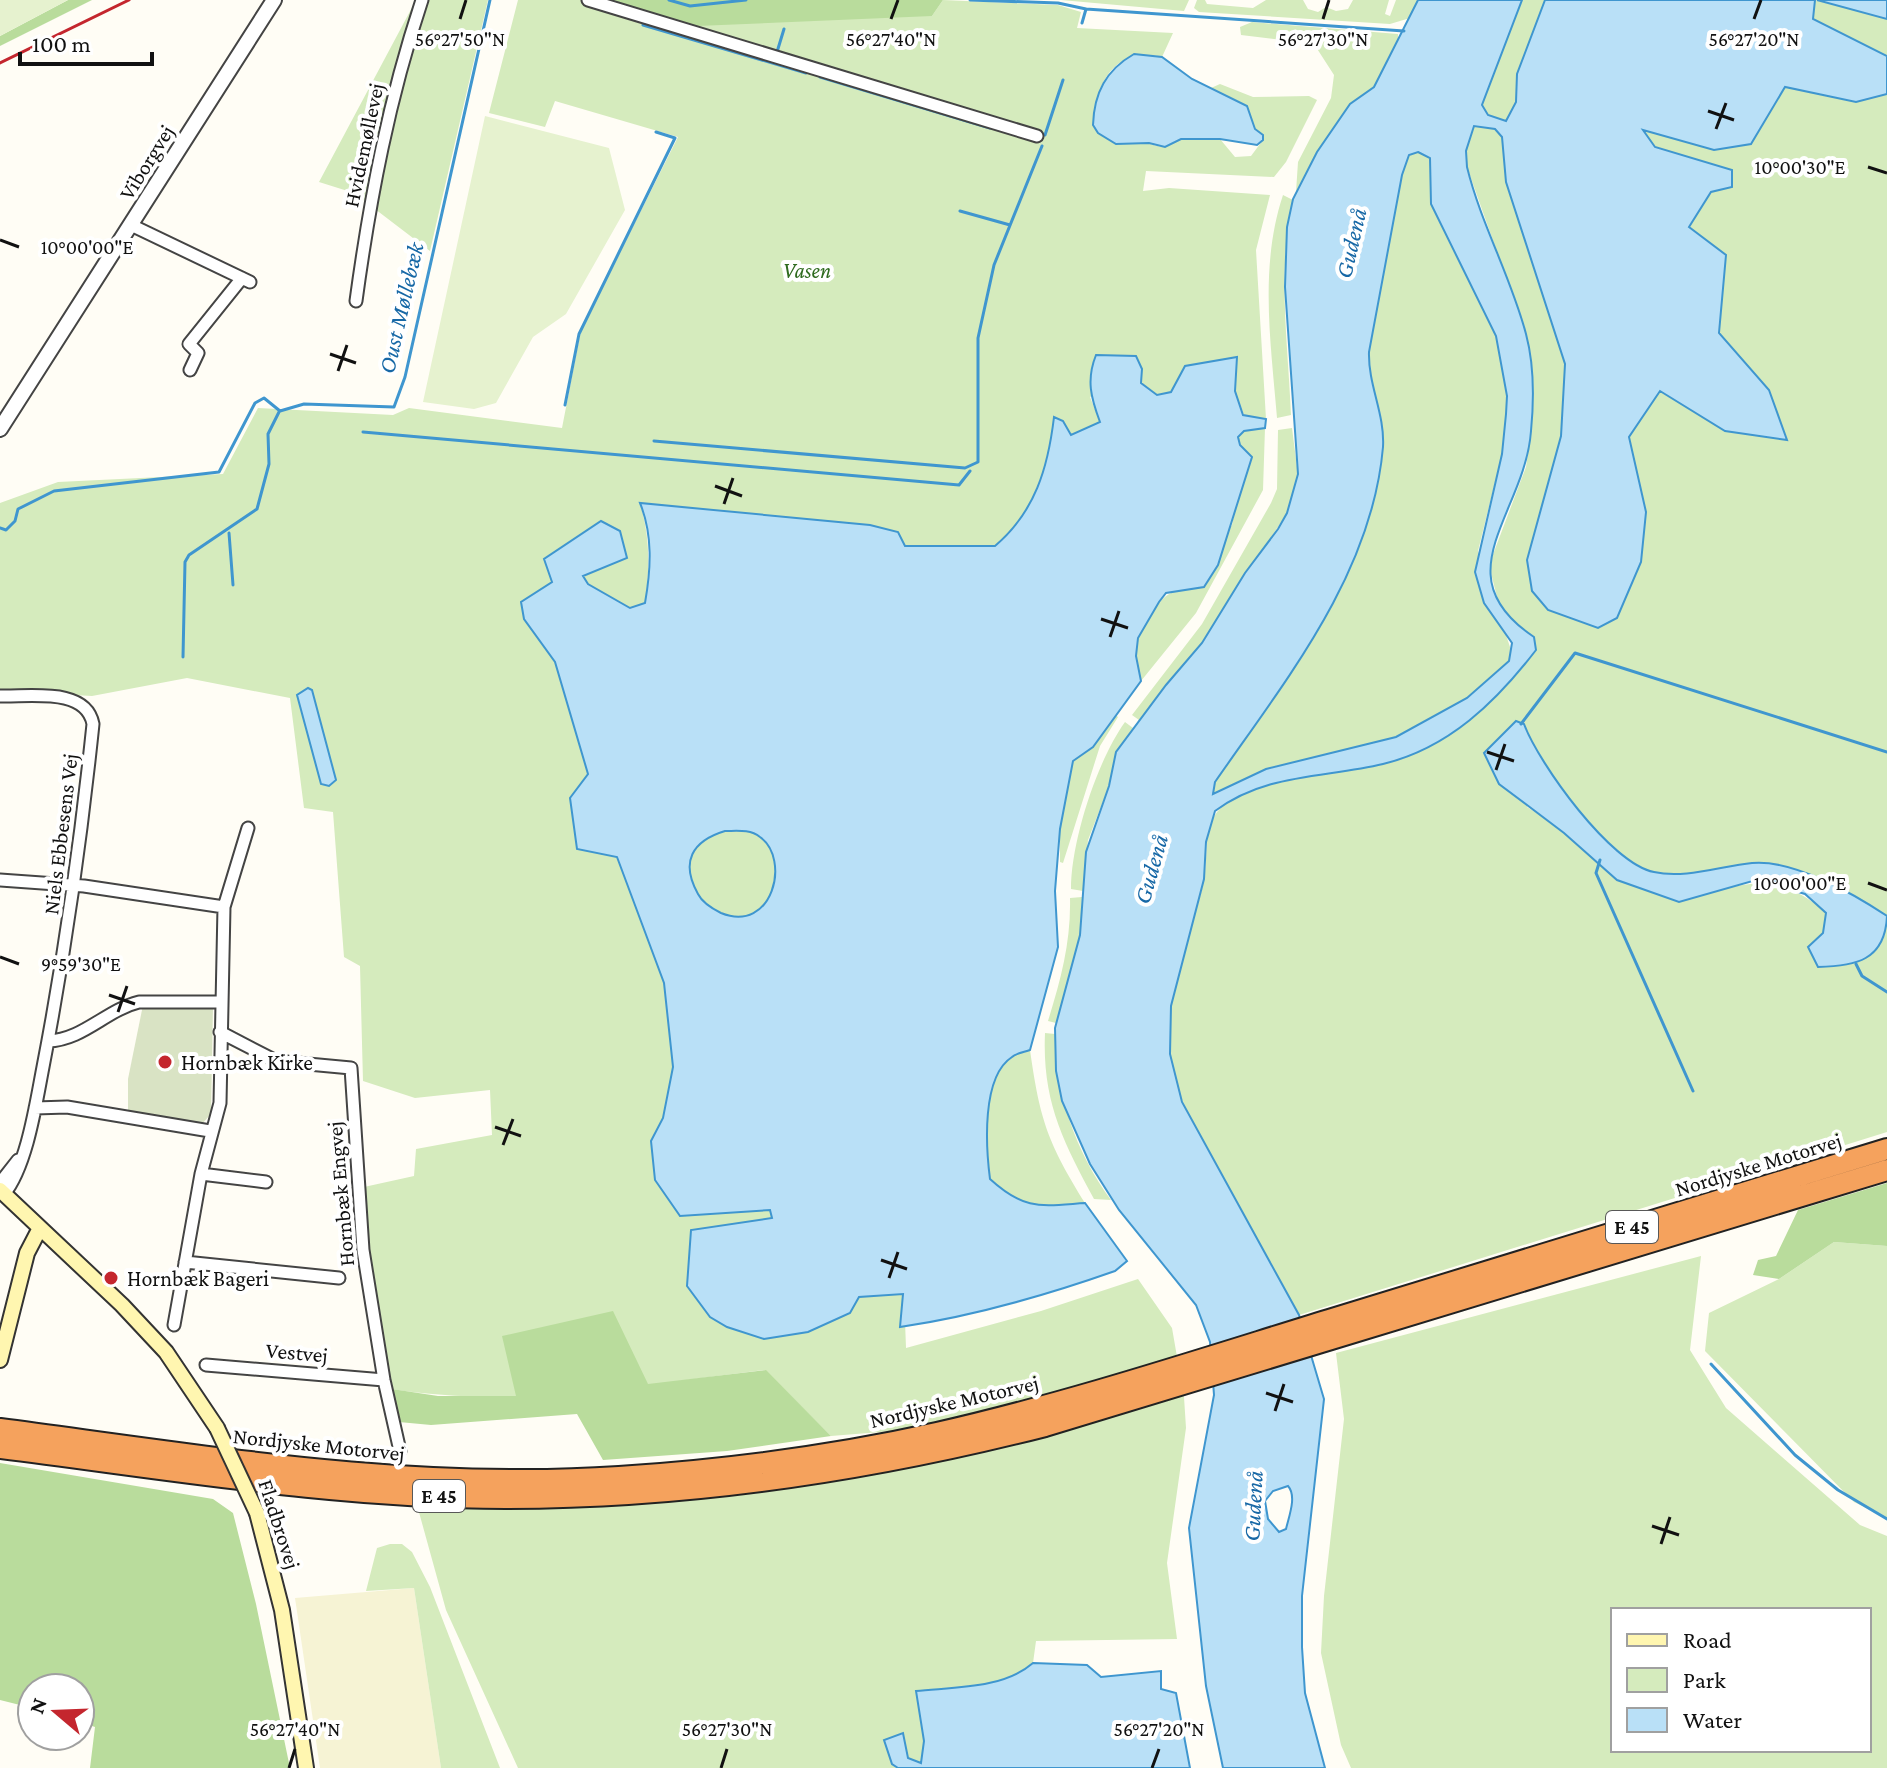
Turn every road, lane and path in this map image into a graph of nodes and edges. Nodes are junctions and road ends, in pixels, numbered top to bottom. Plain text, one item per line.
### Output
1 (274, 0) edge
2 (280, 0) edge
3 (422, 0) edge
4 (588, 0) edge
5 (250, 39) junction
6 (1037, 136) dead end
7 (131, 225) junction
8 (356, 301) dead end
9 (190, 370) dead end
10 (0, 429) edge
11 (0, 696) edge
12 (248, 828) dead end
13 (0, 880) edge
14 (75, 885) junction
15 (224, 907) junction
16 (221, 1002) junction
17 (220, 1032) junction
18 (48, 1041) junction
19 (35, 1108) junction
20 (210, 1131) junction
21 (1887, 1149) edge
22 (1887, 1172) edge
23 (201, 1174) junction
24 (266, 1182) dead end
25 (1, 1189) edge
26 (45, 1233) junction
27 (185, 1262) junction
28 (339, 1278) dead end
29 (1379, 1315) junction
30 (174, 1325) dead end
31 (0, 1360) edge
32 (206, 1365) dead end
33 (384, 1380) junction
34 (0, 1433) edge
35 (400, 1451) dead end
36 (306, 1768) edge

1 - 5 street, Viborgvej
2 - 5 street, Viborgvej
3 - 8 street, Hvidemøllevej
4 - 6 street
5 - 7 street, Viborgvej
7 - 9 street
7 - 10 street, Viborgvej
11 - 14 street, Niels Ebbesens Vej
12 - 15 street
13 - 14 street
14 - 15 street
14 - 18 street, Niels Ebbesens Vej
15 - 16 street
16 - 17 street
16 - 18 street
17 - 20 street
17 - 33 street, Hornbæk Engvej
18 - 19 street, Niels Ebbesens Vej
19 - 20 street
19 - 25 street, Niels Ebbesens Vej
20 - 23 street
21 - 29 highway, Nordjyske Motorvej / E 45
22 - 29 highway, Nordjyske Motorvej / E 45
23 - 24 street
23 - 27 street
25 - 26 main road, Fladbrovej
26 - 31 main road
26 - 36 main road, Fladbrovej, bridge
27 - 28 street
27 - 30 street
29 - 34 highway, Nordjyske Motorvej / E 45
32 - 33 street, Vestvej
33 - 35 street, Hornbæk Engvej

